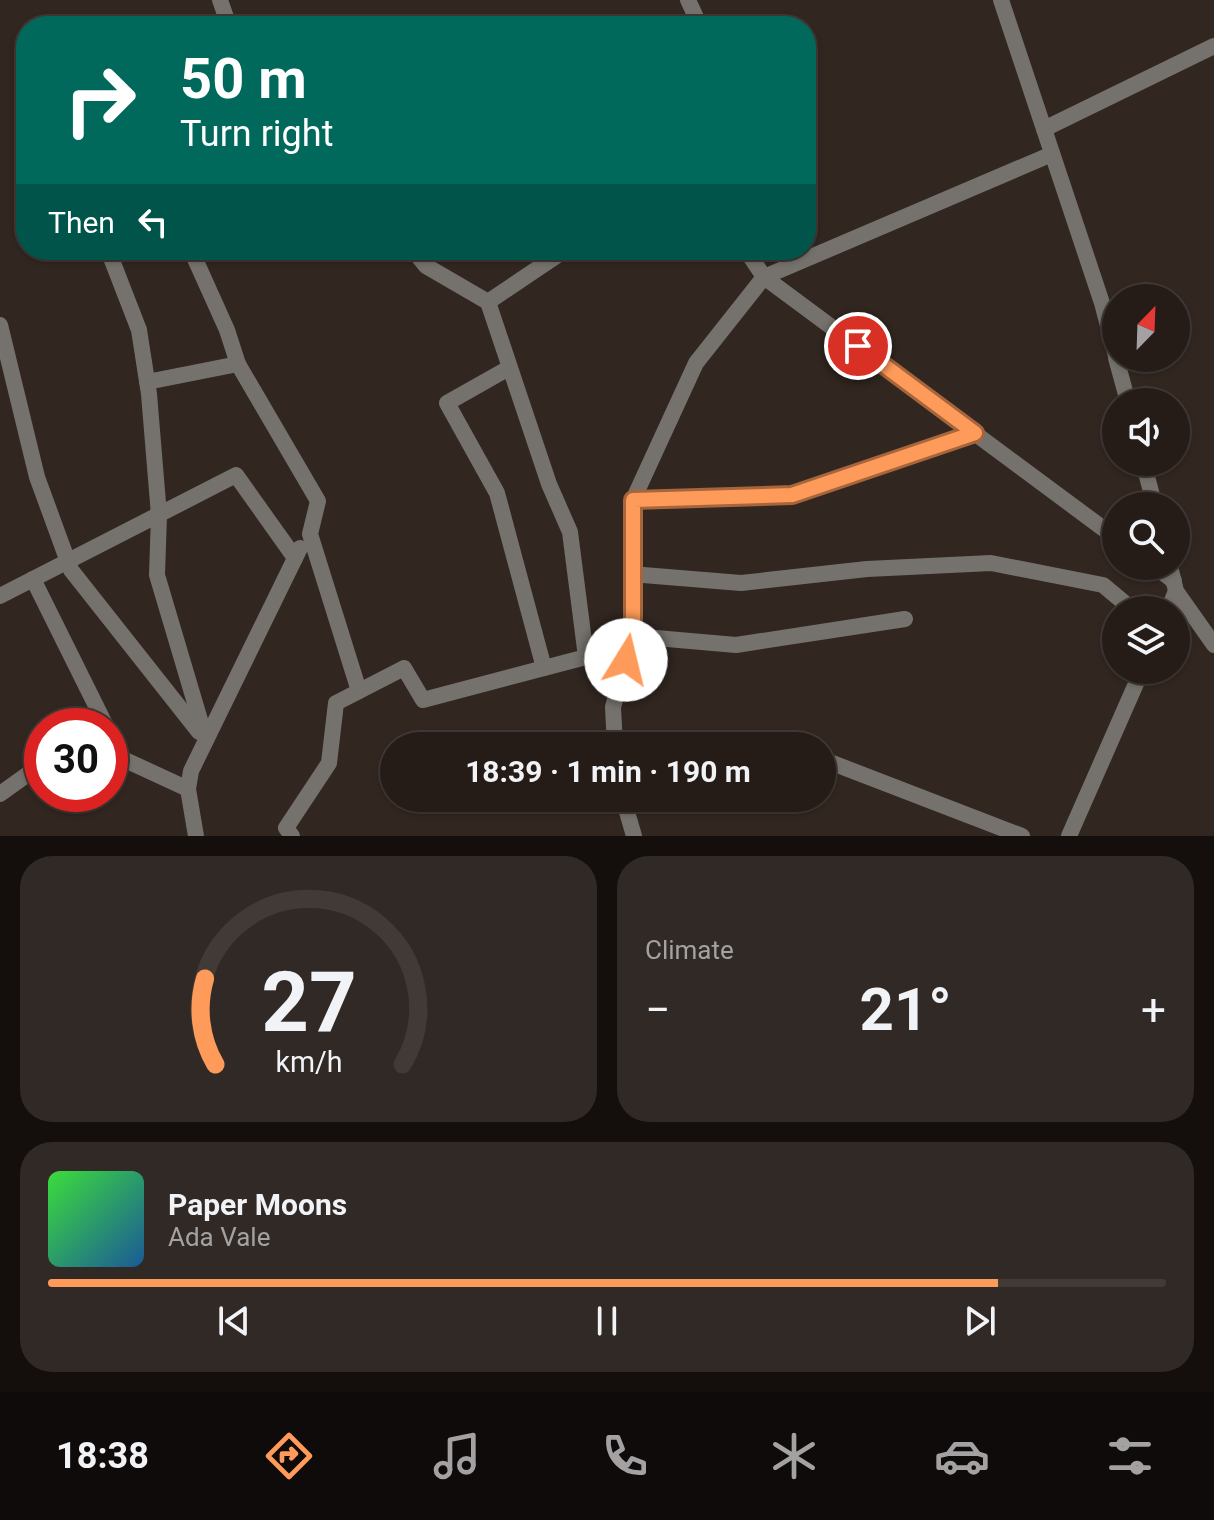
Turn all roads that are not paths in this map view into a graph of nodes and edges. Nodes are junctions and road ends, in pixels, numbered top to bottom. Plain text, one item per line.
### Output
1 (1001, 0) edge
2 (1214, 46) edge
3 (1044, 129) junction
4 (1052, 154) junction
5 (816, 255) edge
6 (112, 260) edge
7 (196, 260) edge
8 (421, 260) edge
9 (550, 260) edge
10 (753, 260) edge
11 (804, 260) edge
12 (764, 277) junction
13 (488, 302) junction
14 (1102, 303) edge
15 (0, 325) edge
16 (238, 364) junction
17 (509, 368) junction
18 (147, 382) junction
19 (975, 433) junction
20 (633, 500) junction
21 (159, 515) junction
22 (313, 521) junction
23 (1102, 528) edge
24 (295, 558) junction
25 (68, 562) junction
26 (631, 574) junction
27 (33, 579) junction
28 (1174, 580) edge
29 (0, 596) edge
30 (1116, 596) edge
31 (905, 619) dead end
32 (633, 636) junction
33 (1214, 645) edge
34 (544, 668) junction
35 (1136, 684) edge
36 (359, 691) junction
37 (97, 708) edge
38 (614, 732) edge
39 (128, 762) edge
40 (836, 764) edge
41 (24, 777) edge
42 (188, 789) junction
43 (0, 794) edge
44 (627, 812) edge
45 (196, 836) edge
46 (292, 836) edge
47 (634, 836) edge
48 (1022, 836) edge
49 (1069, 836) edge

1 - 3 street
2 - 3 street
3 - 4 street
4 - 5 street
4 - 14 street
6 - 18 street
7 - 16 street
8 - 13 street
9 - 13 street
10 - 12 street
11 - 12 street
12 - 19 street
12 - 20 street
13 - 17 street
15 - 25 street
16 - 18 street
16 - 22 street
17 - 34 street
17 - 34 street
18 - 21 street
19 - 20 street
19 - 23 street
20 - 26 street
21 - 24 street
21 - 25 street
21 - 25 street
22 - 24 street
22 - 36 street
24 - 42 street
25 - 27 street
26 - 30 street
26 - 32 street
27 - 29 street
27 - 37 street
28 - 33 street
31 - 32 street
32 - 38 street
34 - 36 street
35 - 49 street
36 - 46 street
39 - 42 street
40 - 48 street
41 - 43 street
42 - 45 street
44 - 47 street

